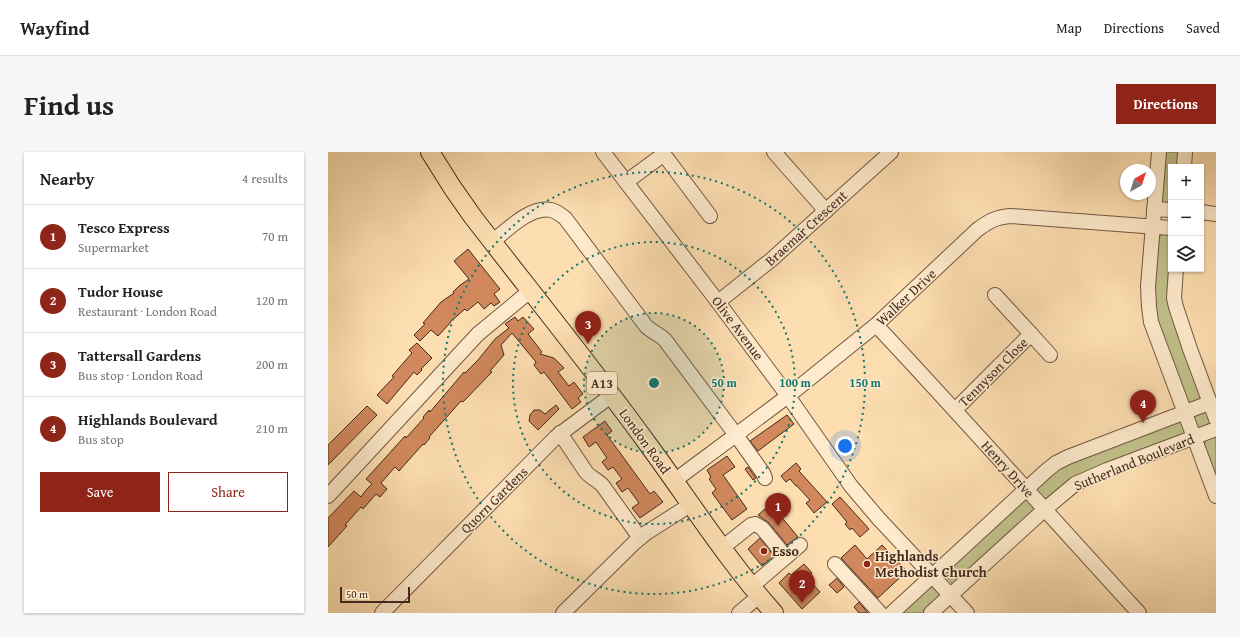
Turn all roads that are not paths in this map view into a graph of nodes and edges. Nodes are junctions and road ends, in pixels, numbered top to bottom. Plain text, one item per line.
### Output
1 (430, 152) edge
2 (602, 152) edge
3 (774, 152) edge
4 (891, 152) edge
5 (1159, 152) edge
6 (1185, 152) edge
7 (663, 153) edge
8 (1184, 164) edge
9 (626, 182) junction
10 (1154, 209) junction
11 (1168, 210) edge
12 (826, 211) junction
13 (1204, 212) edge
14 (1216, 214) edge
15 (710, 216) dead end
16 (1152, 226) junction
17 (1168, 228) edge
18 (492, 242) junction
19 (1176, 272) edge
20 (530, 291) junction
21 (995, 295) dead end
22 (718, 302) junction
23 (876, 325) junction
24 (1031, 334) junction
25 (1050, 355) dead end
26 (612, 395) junction
27 (788, 396) junction
28 (955, 410) junction
29 (1214, 412) edge
30 (1184, 413) junction
31 (1216, 429) edge
32 (560, 433) junction
33 (736, 435) junction
34 (1194, 437) junction
35 (765, 478) dead end
36 (674, 482) junction
37 (1026, 490) junction
38 (328, 496) edge
39 (1216, 496) edge
40 (690, 504) junction
41 (1044, 510) junction
42 (640, 538) junction
43 (800, 545) dead end
44 (722, 548) junction
45 (786, 557) junction
46 (835, 564) dead end
47 (932, 576) junction
48 (756, 591) junction
49 (950, 595) junction
50 (382, 613) edge
51 (563, 613) edge
52 (739, 613) edge
53 (774, 613) edge
54 (880, 613) edge
55 (892, 613) edge
56 (930, 613) edge
57 (967, 613) edge
58 (1138, 613) edge

1 - 18 main road, London Road / A13
2 - 9 street, Olive Avenue
3 - 12 street
4 - 12 street, Braemar Crescent
5 - 10 street
6 - 8 street
7 - 9 street
7 - 15 street
9 - 22 street, Olive Avenue
10 - 11 street
10 - 16 street
12 - 22 street, Braemar Crescent
13 - 14 street
16 - 17 street, Walker Drive
16 - 23 street, Walker Drive
16 - 30 street
18 - 20 main road, London Road / A13
18 - 33 street
19 - 29 street
20 - 26 main road, London Road / A13
20 - 38 street
21 - 24 street, Tennyson Close
22 - 27 street, Olive Avenue
23 - 27 street, Walker Drive
23 - 28 street, Henry Drive
24 - 25 street, Tennyson Close
24 - 28 street, Tennyson Close
26 - 32 street, Quorn Gardens
26 - 36 main road, London Road / A13
27 - 33 street, Walker Drive
27 - 47 street, Olive Avenue
28 - 37 street, Henry Drive
29 - 30 street, Sutherland Boulevard
30 - 34 street
30 - 37 street, Sutherland Boulevard
31 - 34 street, Sutherland Boulevard
32 - 42 street
32 - 50 street, Quorn Gardens
33 - 35 street
33 - 36 street, Walker Drive
34 - 39 street
34 - 41 street, Sutherland Boulevard
36 - 40 main road, London Road / A13
37 - 41 street, Henry Drive
37 - 47 street, Sutherland Boulevard
40 - 42 street
40 - 44 main road, London Road / A13
41 - 49 street, Sutherland Boulevard
41 - 58 street, Henry Drive
42 - 51 street
43 - 45 street
44 - 45 street
44 - 48 main road, London Road / A13
45 - 48 street
46 - 54 street
47 - 49 street, Olive Avenue
47 - 55 street, Sutherland Boulevard
48 - 52 street
48 - 53 main road, London Road / A13
49 - 56 street, Sutherland Boulevard
49 - 57 street, Olive Avenue

